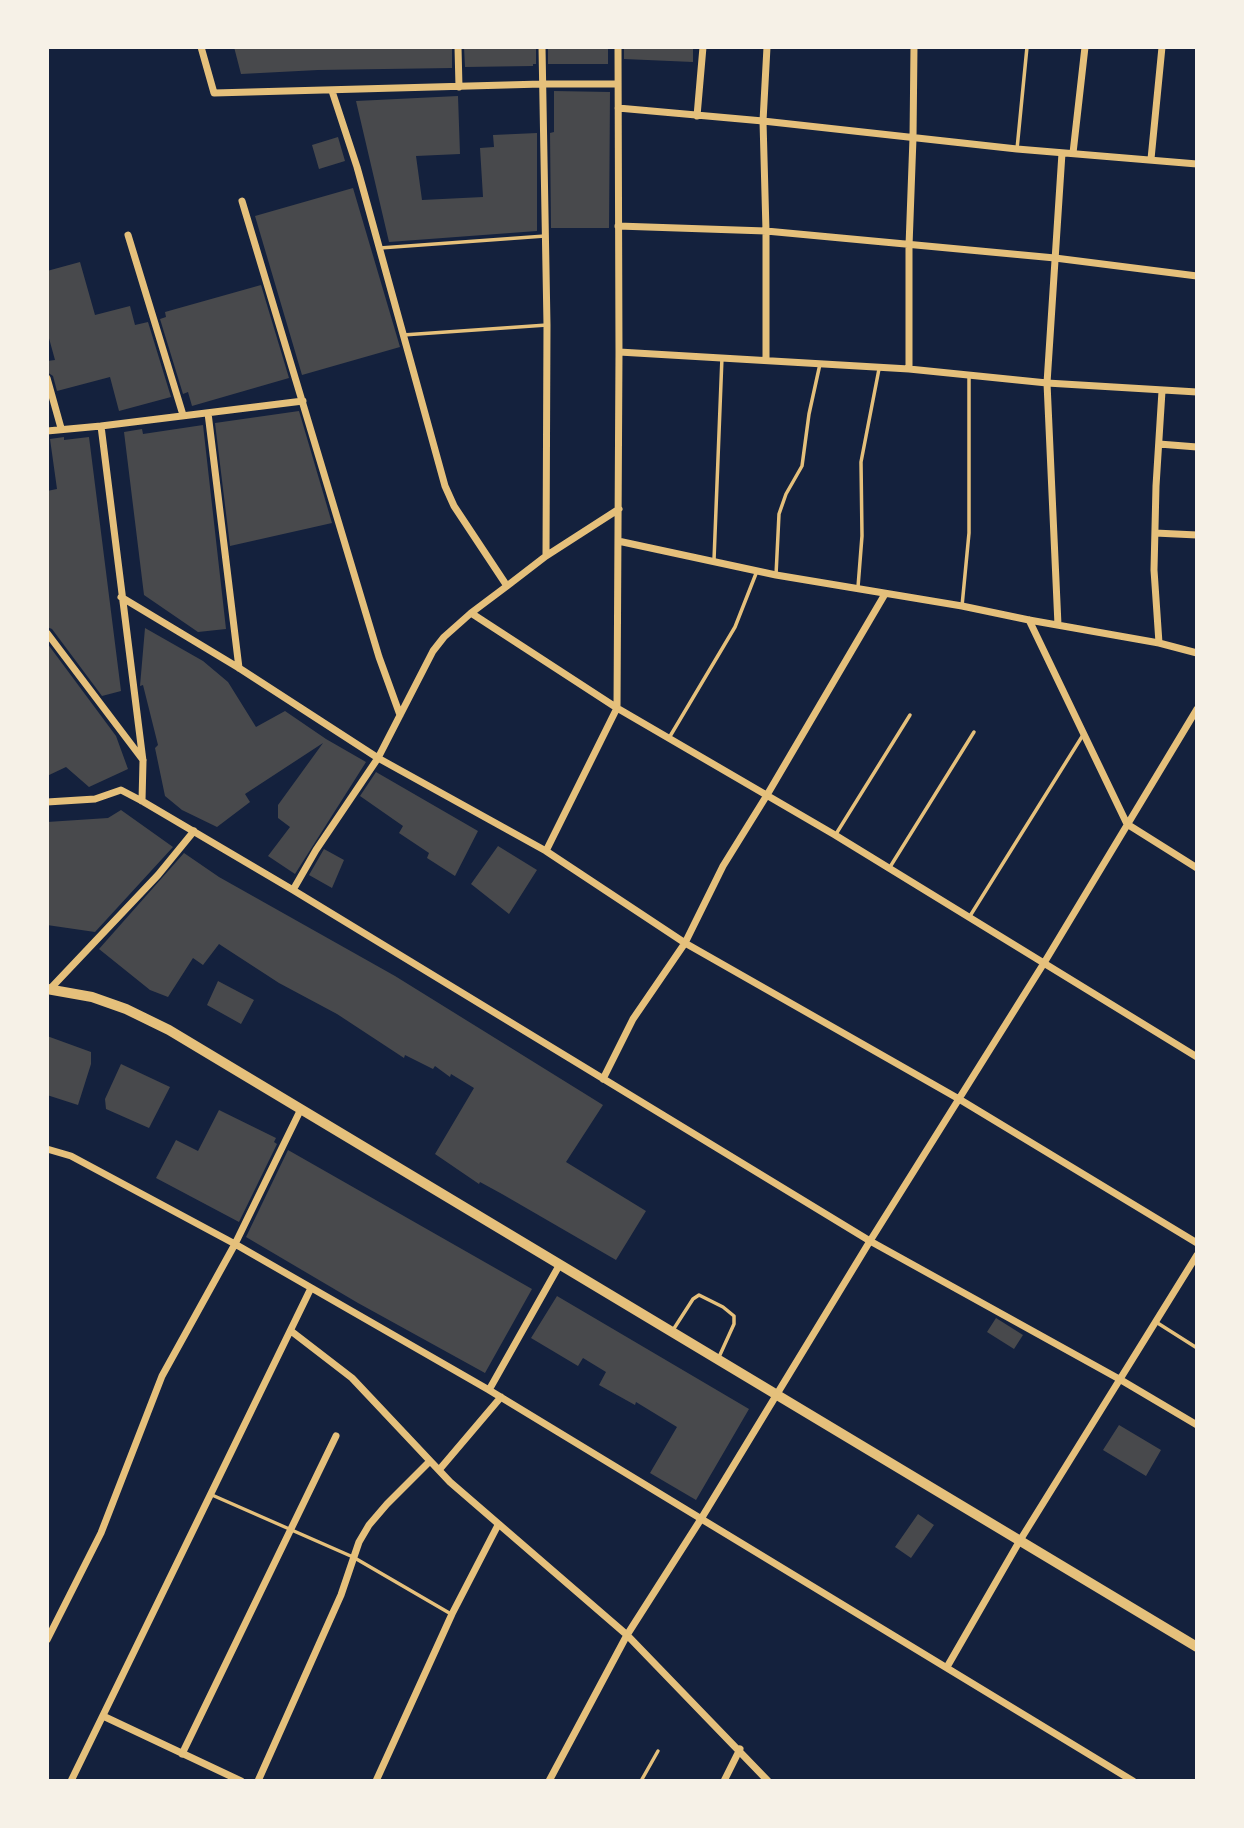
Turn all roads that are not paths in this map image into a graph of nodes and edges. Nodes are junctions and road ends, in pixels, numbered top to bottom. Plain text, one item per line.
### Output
1 (201, 47) edge
2 (458, 47) edge
3 (541, 47) edge
4 (618, 47) edge
5 (703, 47) edge
6 (766, 47) edge
7 (914, 47) edge
8 (1027, 47) edge
9 (1085, 47) edge
10 (1161, 47) edge
11 (542, 84) junction
12 (618, 84) junction
13 (460, 87) junction
14 (332, 91) junction
15 (618, 108) junction
16 (698, 116) junction
17 (763, 121) junction
18 (913, 138) junction
19 (1017, 149) junction
20 (1062, 153) junction
21 (1073, 153) junction
22 (1151, 159) junction
23 (1197, 164) edge
24 (242, 201) dead end
25 (618, 226) junction
26 (766, 231) junction
27 (128, 235) dead end
28 (545, 236) junction
29 (909, 246) junction
30 (380, 248) junction
31 (1055, 258) junction
32 (1197, 276) edge
33 (547, 325) junction
34 (404, 335) junction
35 (619, 352) junction
36 (722, 357) junction
37 (766, 359) junction
38 (820, 363) junction
39 (880, 367) junction
40 (909, 369) junction
41 (969, 374) junction
42 (47, 378) edge
43 (1047, 383) junction
44 (1162, 391) junction
45 (1197, 392) edge
46 (303, 401) junction
47 (208, 413) junction
48 (183, 415) junction
49 (101, 426) junction
50 (61, 428) junction
51 (47, 431) edge
52 (1159, 443) junction
53 (1197, 447) edge
54 (619, 509) junction
55 (1155, 533) junction
56 (1197, 535) edge
57 (618, 541) junction
58 (546, 556) junction
59 (713, 562) junction
60 (757, 571) junction
61 (776, 575) junction
62 (507, 586) junction
63 (858, 589) junction
64 (885, 594) junction
65 (121, 597) junction
66 (962, 606) junction
67 (471, 613) junction
68 (1029, 620) junction
69 (1058, 625) junction
70 (47, 633) edge
71 (1160, 643) junction
72 (1197, 653) edge
73 (239, 668) junction
74 (617, 708) junction
75 (1197, 709) edge
76 (400, 715) junction
77 (910, 715) dead end
78 (974, 732) dead end
79 (1083, 734) junction
80 (669, 738) junction
81 (378, 758) junction
82 (143, 761) junction
83 (767, 795) junction
84 (142, 801) junction
85 (47, 802) edge
86 (1127, 824) junction
87 (194, 831) junction
88 (835, 835) junction
89 (546, 851) junction
90 (1197, 868) edge
91 (889, 869) junction
92 (293, 890) junction
93 (969, 918) junction
94 (685, 943) junction
95 (1044, 963) junction
96 (49, 989) edge
97 (1197, 1057) edge
98 (603, 1079) junction
99 (959, 1099) junction
100 (300, 1111) junction
101 (47, 1149) edge
102 (870, 1241) junction
103 (1197, 1243) edge
104 (235, 1244) junction
105 (1197, 1255) edge
106 (560, 1264) junction
107 (311, 1288) junction
108 (1156, 1322) junction
109 (291, 1331) junction
110 (672, 1332) junction
111 (1197, 1348) edge
112 (718, 1359) junction
113 (1121, 1380) junction
114 (489, 1390) junction
115 (775, 1396) junction
116 (501, 1397) junction
117 (1197, 1425) edge
118 (336, 1436) dead end
119 (430, 1461) junction
120 (439, 1470) junction
121 (212, 1495) junction
122 (701, 1519) junction
123 (498, 1525) junction
124 (293, 1529) junction
125 (1019, 1542) junction
126 (354, 1557) junction
127 (452, 1614) junction
128 (627, 1635) junction
129 (47, 1640) edge
130 (1197, 1647) edge
131 (947, 1667) junction
132 (103, 1716) junction
133 (740, 1749) junction
134 (658, 1751) dead end
135 (182, 1754) junction
136 (71, 1781) edge
137 (241, 1781) edge
138 (258, 1781) edge
139 (376, 1781) edge
140 (549, 1781) edge
141 (641, 1781) edge
142 (724, 1781) edge
143 (768, 1781) edge
144 (1133, 1781) edge

1 - 14 street
2 - 13 street
3 - 11 street
4 - 12 street
5 - 16 street
6 - 17 street
7 - 18 street
8 - 19 lane
9 - 21 street
10 - 22 street
11 - 12 street
11 - 13 street
11 - 28 street
12 - 15 street
13 - 14 street
14 - 30 street
15 - 16 street
15 - 25 street
16 - 17 street
17 - 18 street
17 - 26 street
18 - 19 street
18 - 29 street
19 - 20 street
20 - 21 street
20 - 31 street
21 - 22 street
22 - 23 street
24 - 46 street
25 - 26 street
25 - 35 street
26 - 29 street
26 - 37 street
27 - 48 street
28 - 30 lane
28 - 33 street
29 - 31 street
29 - 40 street
30 - 34 street
31 - 32 street
31 - 43 street
33 - 34 lane
33 - 58 street
34 - 62 street
35 - 36 street
35 - 54 street
36 - 37 street
36 - 59 lane
37 - 38 street
38 - 39 street
38 - 61 lane
39 - 40 street
39 - 63 lane
40 - 41 street
41 - 43 street
41 - 66 lane
42 - 50 street
43 - 44 street
43 - 69 street
44 - 45 street
44 - 52 street
46 - 47 street
46 - 76 street
47 - 48 street
47 - 73 street
48 - 49 street
49 - 50 street
49 - 65 street
50 - 51 street
52 - 53 street
52 - 55 street
54 - 57 street
54 - 58 street
55 - 56 street
55 - 71 street
57 - 59 street
57 - 74 street
58 - 62 street
59 - 60 street
60 - 61 street
60 - 80 lane
61 - 63 street
62 - 67 street
63 - 64 street
64 - 66 street
64 - 83 street
65 - 73 street
65 - 82 street
66 - 68 street
67 - 74 street
67 - 76 street
68 - 69 street
68 - 79 street
69 - 71 street
70 - 82 street
71 - 72 street
73 - 81 street
74 - 80 street
74 - 89 street
75 - 86 street
76 - 81 street
77 - 88 lane
78 - 91 lane
79 - 86 street
79 - 93 lane
80 - 83 street
81 - 89 street
81 - 92 street
82 - 84 street
83 - 88 street
83 - 94 street
84 - 85 street
84 - 87 street
86 - 90 street
86 - 95 street
87 - 92 street
87 - 96 street
88 - 91 street
89 - 94 street
91 - 93 street
92 - 98 street
93 - 95 street
94 - 98 street
94 - 99 street
95 - 97 street
95 - 99 street
96 - 100 main road
98 - 102 street
99 - 102 street
99 - 103 street
100 - 104 street
100 - 106 main road
101 - 104 street
102 - 113 street
102 - 115 street
104 - 107 street
104 - 129 street
105 - 108 street
106 - 110 main road
106 - 114 street
107 - 109 street
107 - 114 street
108 - 111 lane
108 - 113 street
109 - 119 street
109 - 121 street
110 - 112 main road
110 - 112 lane
112 - 115 main road
113 - 117 street
113 - 125 street
114 - 116 street
115 - 122 street
115 - 125 main road
116 - 120 street
116 - 122 street
118 - 124 street
119 - 120 street
119 - 126 street
120 - 123 street
121 - 124 lane
121 - 132 street
122 - 128 street
122 - 131 street
123 - 127 street
123 - 128 street
124 - 126 lane
124 - 135 street
125 - 130 main road
125 - 131 street
126 - 127 lane
126 - 138 street
127 - 139 street
128 - 133 street
128 - 140 street
131 - 144 street
132 - 135 street
132 - 136 street
133 - 142 street
133 - 143 street
134 - 141 lane
135 - 137 street

